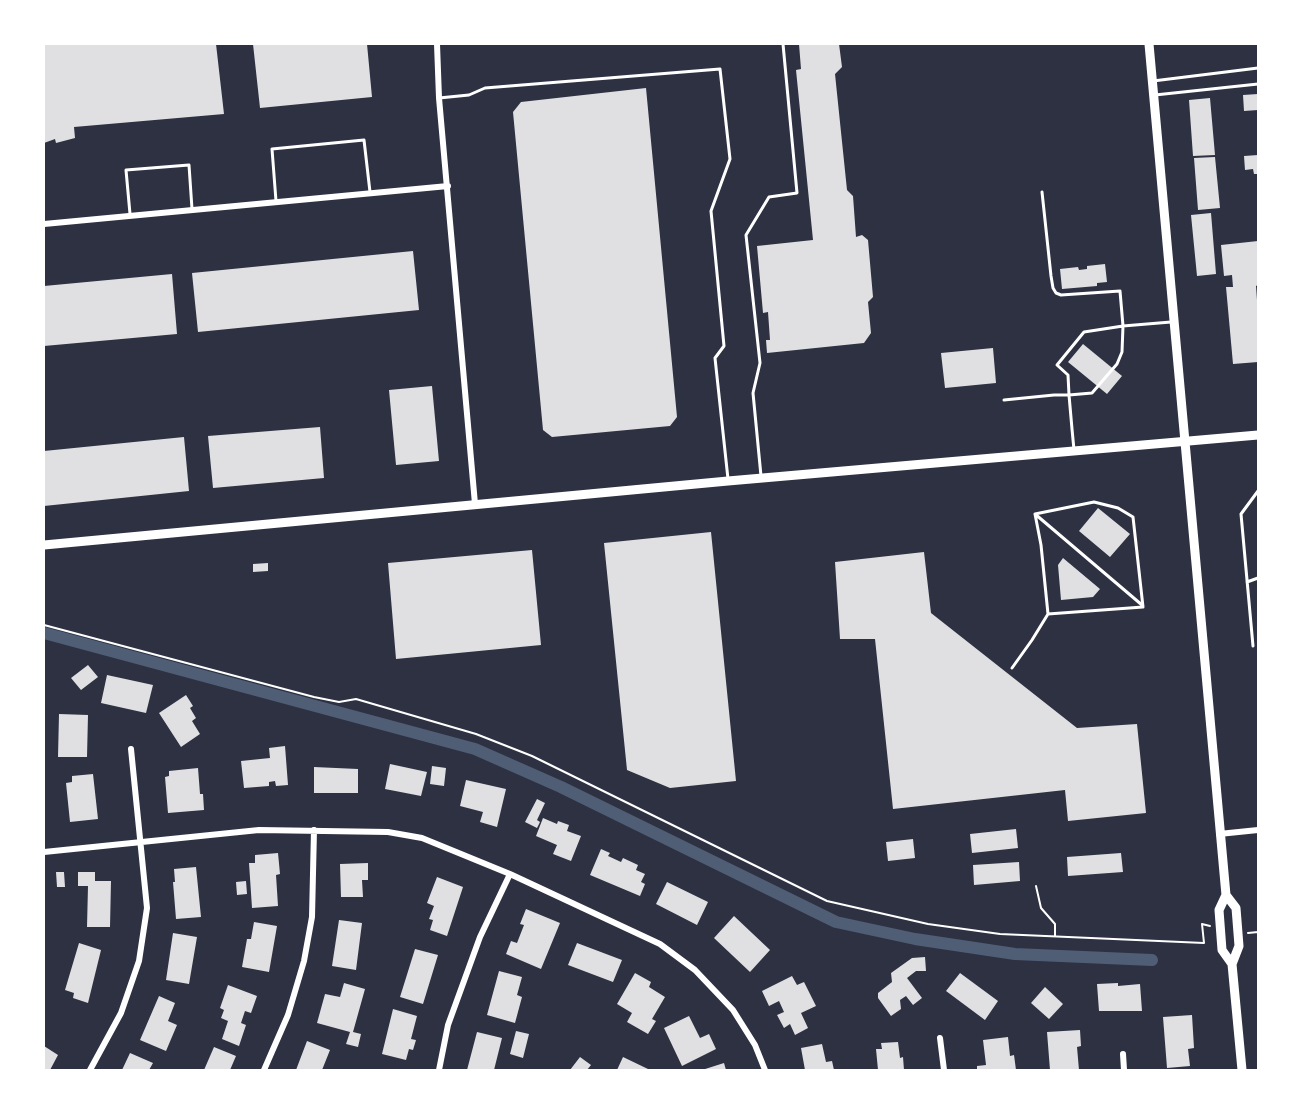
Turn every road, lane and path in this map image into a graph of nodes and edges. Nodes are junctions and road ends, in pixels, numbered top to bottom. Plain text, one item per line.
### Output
1 (437, 44) edge
2 (783, 44) edge
3 (1149, 44) edge
4 (1258, 68) edge
5 (1152, 81) junction
6 (1258, 84) edge
7 (1153, 95) junction
8 (439, 98) junction
9 (448, 186) junction
10 (1042, 192) dead end
11 (370, 194) junction
12 (276, 203) junction
13 (192, 211) junction
14 (130, 216) junction
15 (44, 224) edge
16 (1173, 322) junction
17 (1124, 326) junction
18 (1069, 394) junction
19 (1004, 400) dead end
20 (1258, 435) edge
21 (1184, 443) junction
22 (1075, 452) junction
23 (761, 478) junction
24 (728, 481) junction
25 (1258, 491) edge
26 (475, 504) junction
27 (1035, 514) junction
28 (44, 545) edge
29 (1258, 578) edge
30 (1247, 582) junction
31 (1143, 607) junction
32 (1048, 614) junction
33 (44, 626) edge
34 (1253, 646) dead end
35 (1012, 668) dead end
36 (130, 750) dead end
37 (314, 830) junction
38 (1258, 830) edge
39 (1219, 834) junction
40 (141, 844) junction
41 (44, 852) edge
42 (510, 874) junction
43 (1036, 886) dead end
44 (1226, 895) junction
45 (1209, 926) dead end
46 (1250, 933) dead end
47 (1055, 936) junction
48 (1258, 941) edge
49 (1232, 964) junction
50 (940, 1038) dead end
51 (1123, 1054) dead end
52 (90, 1071) edge
53 (264, 1071) edge
54 (439, 1071) edge
55 (765, 1071) edge
56 (944, 1071) edge
57 (1124, 1071) edge
58 (1242, 1071) edge

1 - 8 street
2 - 23 lane
3 - 5 main road
4 - 5 lane
5 - 7 main road
6 - 7 lane
7 - 16 main road
8 - 9 street
8 - 24 lane
9 - 11 street
9 - 26 street
10 - 17 lane
11 - 12 street
11 - 12 lane
12 - 13 street
13 - 14 street
13 - 14 lane
14 - 15 street
16 - 17 lane
16 - 21 main road
17 - 18 lane
17 - 18 lane
18 - 19 lane
18 - 22 lane
20 - 21 main road
21 - 22 main road
21 - 39 main road
22 - 23 main road
23 - 24 main road
24 - 26 main road
25 - 30 lane
26 - 28 main road
27 - 31 lane
27 - 31 lane
27 - 32 lane
29 - 30 lane
30 - 34 lane
31 - 32 lane
32 - 35 lane
33 - 47 path
36 - 40 street
37 - 40 street
37 - 42 street
37 - 53 street
38 - 39 street
39 - 44 main road
40 - 41 street
40 - 52 street
42 - 54 street
42 - 55 street
43 - 47 path
44 - 49 main road
44 - 49 main road
45 - 47 path
46 - 48 path
49 - 58 main road
50 - 56 street
51 - 57 street

